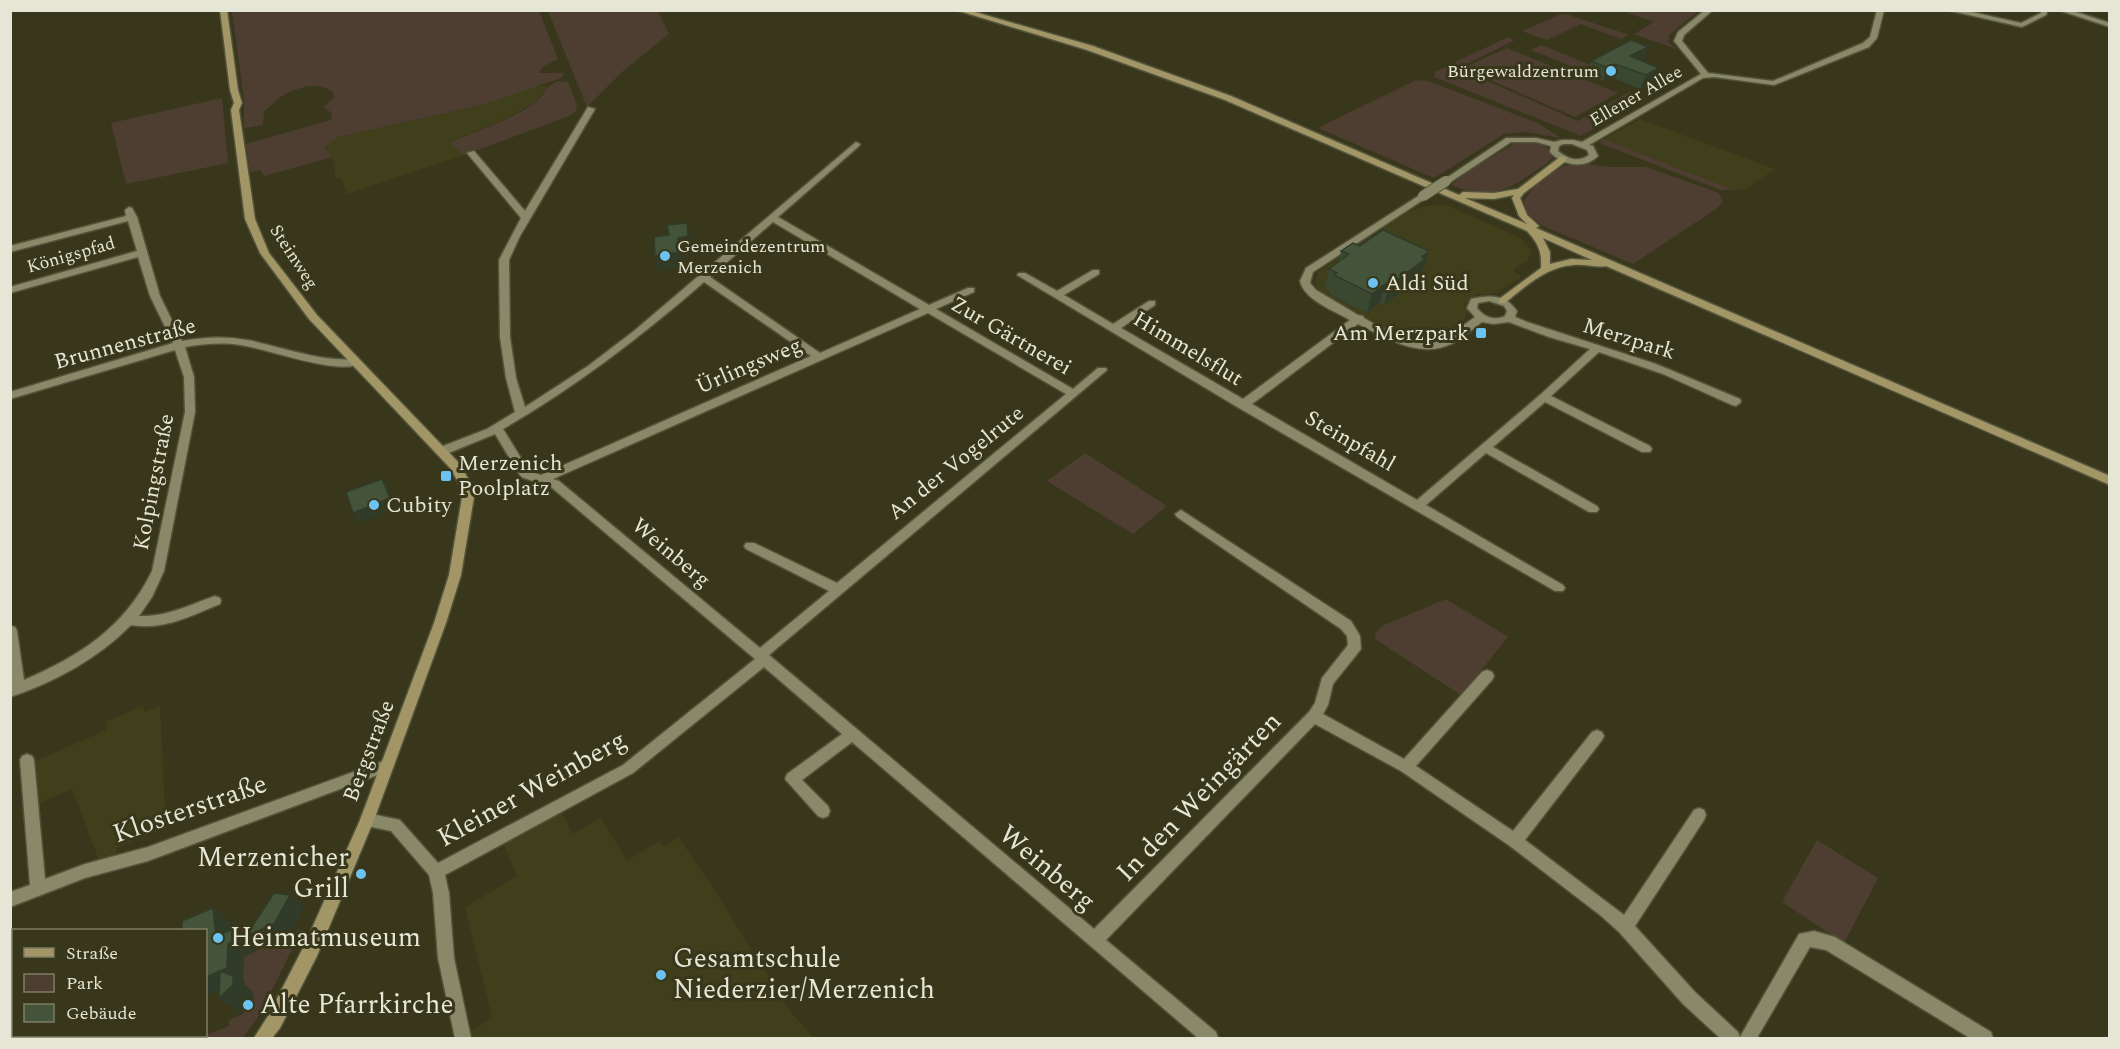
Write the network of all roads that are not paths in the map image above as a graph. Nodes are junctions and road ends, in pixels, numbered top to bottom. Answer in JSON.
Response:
{"nodes":[{"id":1,"x":223,"y":10,"type":"edge"},
{"id":2,"x":960,"y":10,"type":"edge"},
{"id":3,"x":1710,"y":10,"type":"edge"},
{"id":4,"x":1881,"y":10,"type":"edge"},
{"id":5,"x":1950,"y":10,"type":"edge"},
{"id":6,"x":2045,"y":10,"type":"edge"},
{"id":7,"x":2061,"y":10,"type":"edge"},
{"id":8,"x":2109,"y":25,"type":"edge"},
{"id":9,"x":1706,"y":75,"type":"junction"},
{"id":10,"x":591,"y":109,"type":"dead end"},
{"id":11,"x":856,"y":144,"type":"dead end"},
{"id":12,"x":1555,"y":145,"type":"junction"},
{"id":13,"x":1583,"y":145,"type":"junction"},
{"id":14,"x":471,"y":153,"type":"dead end"},
{"id":15,"x":1563,"y":159,"type":"junction"},
{"id":16,"x":1521,"y":190,"type":"junction"},
{"id":17,"x":1446,"y":192,"type":"junction"},
{"id":18,"x":771,"y":217,"type":"junction"},
{"id":19,"x":526,"y":218,"type":"junction"},
{"id":20,"x":1520,"y":224,"type":"junction"},
{"id":21,"x":1548,"y":235,"type":"junction"},
{"id":22,"x":10,"y":249,"type":"edge"},
{"id":23,"x":141,"y":253,"type":"junction"},
{"id":24,"x":1545,"y":267,"type":"junction"},
{"id":25,"x":1618,"y":267,"type":"junction"},
{"id":26,"x":1096,"y":272,"type":"dead end"},
{"id":27,"x":1022,"y":275,"type":"dead end"},
{"id":28,"x":703,"y":277,"type":"junction"},
{"id":29,"x":10,"y":290,"type":"edge"},
{"id":30,"x":971,"y":291,"type":"dead end"},
{"id":31,"x":1057,"y":295,"type":"junction"},
{"id":32,"x":1502,"y":301,"type":"junction"},
{"id":33,"x":1152,"y":303,"type":"dead end"},
{"id":34,"x":929,"y":311,"type":"junction"},
{"id":35,"x":1359,"y":318,"type":"junction"},
{"id":36,"x":1480,"y":318,"type":"junction"},
{"id":37,"x":1509,"y":318,"type":"junction"},
{"id":38,"x":1114,"y":328,"type":"junction"},
{"id":39,"x":179,"y":345,"type":"junction"},
{"id":40,"x":1596,"y":349,"type":"junction"},
{"id":41,"x":819,"y":357,"type":"junction"},
{"id":42,"x":357,"y":362,"type":"junction"},
{"id":43,"x":1102,"y":370,"type":"dead end"},
{"id":44,"x":1074,"y":394,"type":"junction"},
{"id":45,"x":10,"y":396,"type":"edge"},
{"id":46,"x":1544,"y":397,"type":"junction"},
{"id":47,"x":1736,"y":402,"type":"dead end"},
{"id":48,"x":1243,"y":405,"type":"junction"},
{"id":49,"x":521,"y":413,"type":"junction"},
{"id":50,"x":497,"y":428,"type":"junction"},
{"id":51,"x":1484,"y":447,"type":"junction"},
{"id":52,"x":1646,"y":449,"type":"dead end"},
{"id":53,"x":442,"y":451,"type":"junction"},
{"id":54,"x":456,"y":467,"type":"joint"},
{"id":55,"x":542,"y":479,"type":"junction"},
{"id":56,"x":2109,"y":481,"type":"edge"},
{"id":57,"x":1418,"y":505,"type":"junction"},
{"id":58,"x":1593,"y":508,"type":"dead end"},
{"id":59,"x":1181,"y":514,"type":"dead end"},
{"id":60,"x":750,"y":546,"type":"dead end"},
{"id":61,"x":1559,"y":588,"type":"dead end"},
{"id":62,"x":837,"y":590,"type":"junction"},
{"id":63,"x":215,"y":601,"type":"dead end"},
{"id":64,"x":127,"y":620,"type":"junction"},
{"id":65,"x":10,"y":631,"type":"edge"},
{"id":66,"x":762,"y":657,"type":"junction"},
{"id":67,"x":1486,"y":676,"type":"dead end"},
{"id":68,"x":15,"y":690,"type":"edge"},
{"id":69,"x":1314,"y":716,"type":"junction"},
{"id":70,"x":853,"y":734,"type":"junction"},
{"id":71,"x":1597,"y":736,"type":"dead end"},
{"id":72,"x":27,"y":760,"type":"dead end"},
{"id":73,"x":387,"y":766,"type":"junction"},
{"id":74,"x":1406,"y":767,"type":"junction"},
{"id":75,"x":823,"y":811,"type":"dead end"},
{"id":76,"x":1699,"y":815,"type":"dead end"},
{"id":77,"x":367,"y":820,"type":"junction"},
{"id":78,"x":1515,"y":841,"type":"junction"},
{"id":79,"x":436,"y":872,"type":"junction"},
{"id":80,"x":38,"y":887,"type":"junction"},
{"id":81,"x":10,"y":900,"type":"edge"},
{"id":82,"x":1625,"y":927,"type":"junction"},
{"id":83,"x":1095,"y":940,"type":"junction"},
{"id":84,"x":262,"y":1038,"type":"edge"},
{"id":85,"x":463,"y":1038,"type":"edge"},
{"id":86,"x":1210,"y":1038,"type":"edge"},
{"id":87,"x":1732,"y":1038,"type":"edge"},
{"id":88,"x":1748,"y":1038,"type":"edge"},
{"id":89,"x":1985,"y":1038,"type":"edge"}],
"edges":[{"from":1,"to":42,"type":"main road","name":"Steinweg"},
{"from":2,"to":17,"type":"main road"},
{"from":3,"to":9,"type":"street"},
{"from":4,"to":9,"type":"street"},
{"from":5,"to":6,"type":"street"},
{"from":7,"to":8,"type":"street"},
{"from":9,"to":13,"type":"street","name":"Ellener Allee"},
{"from":10,"to":19,"type":"street"},
{"from":11,"to":18,"type":"street"},
{"from":12,"to":13,"type":"street"},
{"from":12,"to":15,"type":"street"},
{"from":12,"to":35,"type":"street","bridge":true},
{"from":13,"to":15,"type":"street"},
{"from":14,"to":19,"type":"street"},
{"from":15,"to":16,"type":"main road"},
{"from":16,"to":17,"type":"main road"},
{"from":16,"to":21,"type":"main road"},
{"from":17,"to":20,"type":"main road"},
{"from":18,"to":28,"type":"street"},
{"from":18,"to":34,"type":"street","name":"Zur Gärtnerei"},
{"from":19,"to":49,"type":"street"},
{"from":20,"to":21,"type":"main road"},
{"from":20,"to":24,"type":"main road"},
{"from":21,"to":25,"type":"main road"},
{"from":22,"to":23,"type":"street","name":"Kolpingstraße"},
{"from":23,"to":29,"type":"street","name":"Königspfad"},
{"from":23,"to":39,"type":"street","name":"Kolpingstraße"},
{"from":24,"to":25,"type":"main road"},
{"from":24,"to":32,"type":"main road"},
{"from":25,"to":56,"type":"main road"},
{"from":26,"to":31,"type":"street"},
{"from":27,"to":31,"type":"street","name":"Himmelsflut"},
{"from":28,"to":41,"type":"street"},
{"from":28,"to":49,"type":"street"},
{"from":30,"to":34,"type":"street","name":"Ürlingsweg"},
{"from":31,"to":38,"type":"street","name":"Himmelsflut"},
{"from":32,"to":36,"type":"street"},
{"from":32,"to":37,"type":"street"},
{"from":33,"to":38,"type":"street","name":"Himmelsflut"},
{"from":34,"to":41,"type":"street","name":"Ürlingsweg"},
{"from":34,"to":44,"type":"street","name":"Zur Gärtnerei"},
{"from":35,"to":36,"type":"street"},
{"from":35,"to":48,"type":"street"},
{"from":36,"to":37,"type":"street"},
{"from":37,"to":40,"type":"street","name":"Merzpark"},
{"from":38,"to":48,"type":"street","name":"Himmelsflut"},
{"from":39,"to":42,"type":"street","name":"Brunnenstraße"},
{"from":39,"to":45,"type":"street","name":"Brunnenstraße"},
{"from":39,"to":64,"type":"street","name":"Kolpingstraße"},
{"from":40,"to":46,"type":"street"},
{"from":40,"to":47,"type":"street","name":"Merzpark"},
{"from":41,"to":55,"type":"street","name":"Ürlingsweg"},
{"from":42,"to":53,"type":"main road","name":"Steinweg"},
{"from":43,"to":44,"type":"street","name":"An der Vogelrute"},
{"from":44,"to":62,"type":"street","name":"An der Vogelrute"},
{"from":46,"to":51,"type":"street"},
{"from":46,"to":52,"type":"street"},
{"from":48,"to":57,"type":"street","name":"Steinpfahl"},
{"from":49,"to":50,"type":"street"},
{"from":50,"to":53,"type":"street"},
{"from":50,"to":55,"type":"street","name":"Weinberg"},
{"from":51,"to":57,"type":"street"},
{"from":51,"to":58,"type":"street"},
{"from":53,"to":54,"type":"main road","name":"Steinweg"},
{"from":54,"to":73,"type":"main road","name":"Bergstraße"},
{"from":55,"to":66,"type":"street","name":"Weinberg"},
{"from":57,"to":61,"type":"street","name":"Steinpfahl"},
{"from":59,"to":69,"type":"street","name":"In den Weingärten"},
{"from":60,"to":62,"type":"street"},
{"from":62,"to":66,"type":"street","name":"An der Vogelrute"},
{"from":63,"to":64,"type":"street"},
{"from":64,"to":68,"type":"street","name":"Kolpingstraße"},
{"from":65,"to":68,"type":"street"},
{"from":66,"to":70,"type":"street","name":"Weinberg"},
{"from":66,"to":79,"type":"street","name":"Kleiner Weinberg"},
{"from":67,"to":74,"type":"street"},
{"from":69,"to":74,"type":"street","name":"In den Weingärten"},
{"from":69,"to":83,"type":"street","name":"In den Weingärten"},
{"from":70,"to":75,"type":"street"},
{"from":70,"to":83,"type":"street","name":"Weinberg"},
{"from":71,"to":78,"type":"street"},
{"from":72,"to":80,"type":"street"},
{"from":73,"to":77,"type":"main road","name":"Bergstraße"},
{"from":73,"to":80,"type":"street","name":"Klosterstraße"},
{"from":74,"to":78,"type":"street","name":"In den Weingärten"},
{"from":76,"to":82,"type":"street"},
{"from":77,"to":79,"type":"street"},
{"from":77,"to":84,"type":"main road","name":"Bergstraße"},
{"from":78,"to":82,"type":"street","name":"In den Weingärten"},
{"from":79,"to":85,"type":"street"},
{"from":80,"to":81,"type":"street","name":"Klosterstraße"},
{"from":82,"to":87,"type":"street","name":"In den Weingärten"},
{"from":83,"to":86,"type":"street","name":"Weinberg"},
{"from":88,"to":89,"type":"street"}]}
